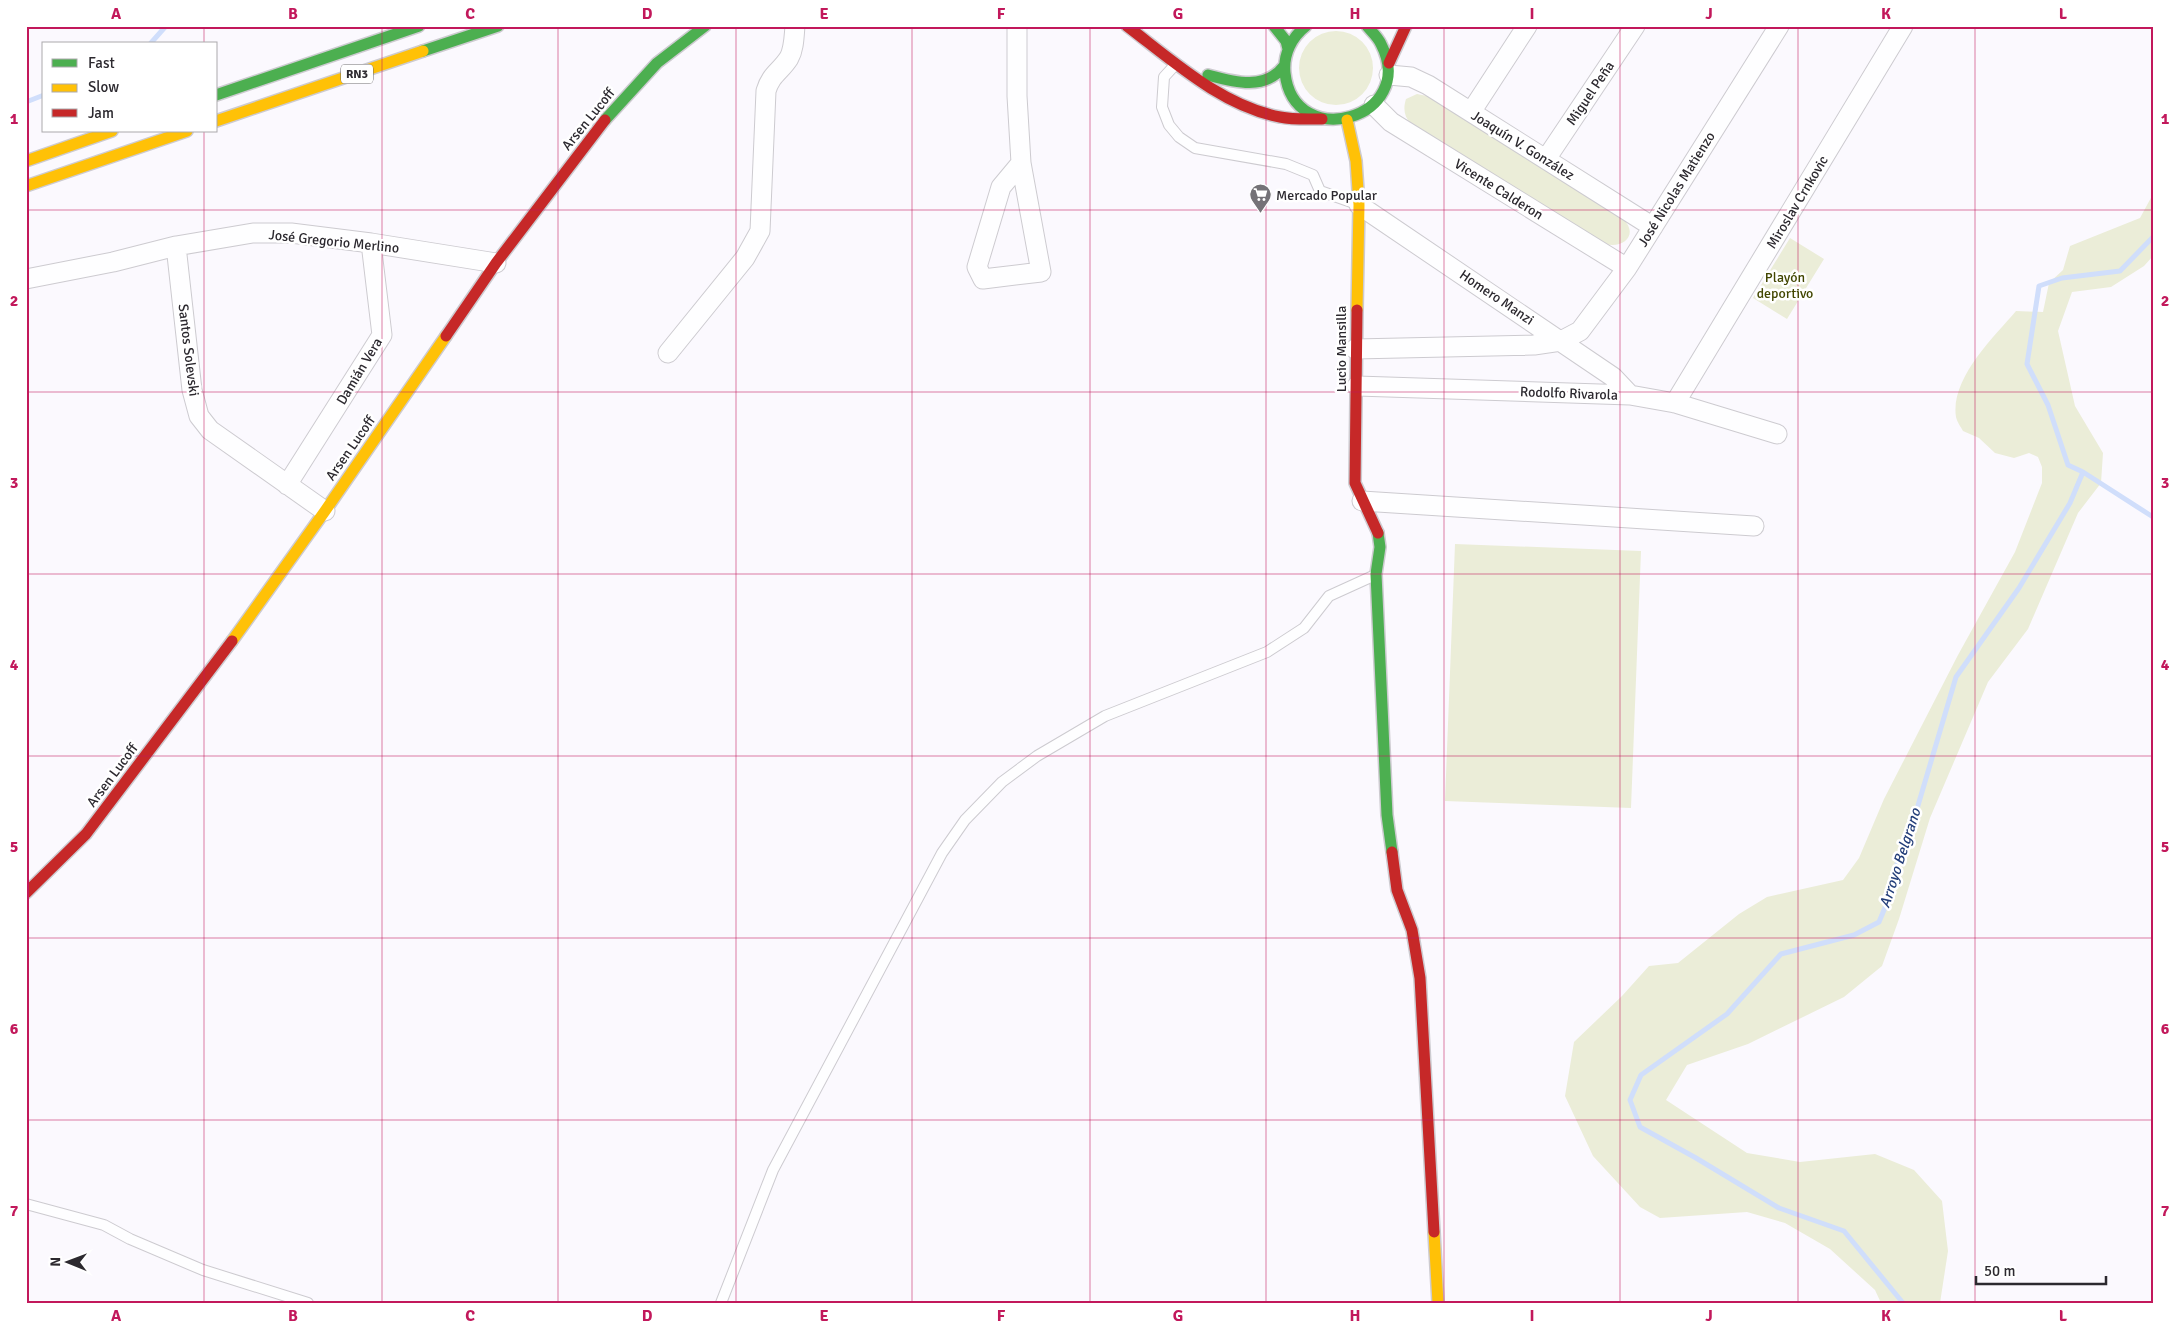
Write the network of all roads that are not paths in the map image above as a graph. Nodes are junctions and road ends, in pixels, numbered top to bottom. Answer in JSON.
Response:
{"nodes":[{"id":1,"x":419,"y":26,"type":"edge"},
{"id":2,"x":498,"y":26,"type":"edge"},
{"id":3,"x":705,"y":26,"type":"edge"},
{"id":4,"x":795,"y":26,"type":"edge"},
{"id":5,"x":1017,"y":26,"type":"edge"},
{"id":6,"x":1127,"y":26,"type":"edge"},
{"id":7,"x":1274,"y":26,"type":"edge"},
{"id":8,"x":1296,"y":26,"type":"edge"},
{"id":9,"x":1306,"y":26,"type":"edge"},
{"id":10,"x":1367,"y":26,"type":"edge"},
{"id":11,"x":1406,"y":26,"type":"edge"},
{"id":12,"x":1527,"y":26,"type":"edge"},
{"id":13,"x":1635,"y":26,"type":"edge"},
{"id":14,"x":1779,"y":26,"type":"edge"},
{"id":15,"x":1903,"y":26,"type":"edge"},
{"id":16,"x":1290,"y":45,"type":"junction"},
{"id":17,"x":1181,"y":65,"type":"junction"},
{"id":18,"x":1284,"y":66,"type":"junction"},
{"id":19,"x":1389,"y":69,"type":"junction"},
{"id":20,"x":218,"y":94,"type":"edge"},
{"id":21,"x":1374,"y":106,"type":"junction"},
{"id":22,"x":1471,"y":112,"type":"junction"},
{"id":23,"x":1322,"y":119,"type":"junction"},
{"id":24,"x":1347,"y":120,"type":"junction"},
{"id":25,"x":218,"y":121,"type":"edge"},
{"id":26,"x":109,"y":132,"type":"edge"},
{"id":27,"x":184,"y":132,"type":"edge"},
{"id":28,"x":1546,"y":160,"type":"junction"},
{"id":29,"x":26,"y":161,"type":"edge"},
{"id":30,"x":1021,"y":163,"type":"junction"},
{"id":31,"x":26,"y":186,"type":"edge"},
{"id":32,"x":1359,"y":205,"type":"junction"},
{"id":33,"x":1653,"y":227,"type":"junction"},
{"id":34,"x":371,"y":243,"type":"junction"},
{"id":35,"x":176,"y":246,"type":"junction"},
{"id":36,"x":496,"y":263,"type":"junction"},
{"id":37,"x":1627,"y":268,"type":"junction"},
{"id":38,"x":26,"y":279,"type":"edge"},
{"id":39,"x":1562,"y":341,"type":"junction"},
{"id":40,"x":1356,"y":349,"type":"junction"},
{"id":41,"x":668,"y":353,"type":"dead end"},
{"id":42,"x":1356,"y":386,"type":"junction"},
{"id":43,"x":1630,"y":395,"type":"junction"},
{"id":44,"x":1675,"y":403,"type":"junction"},
{"id":45,"x":1777,"y":434,"type":"dead end"},
{"id":46,"x":287,"y":485,"type":"junction"},
{"id":47,"x":1362,"y":502,"type":"junction"},
{"id":48,"x":325,"y":510,"type":"junction"},
{"id":49,"x":1754,"y":526,"type":"dead end"},
{"id":50,"x":1376,"y":574,"type":"junction"},
{"id":51,"x":26,"y":893,"type":"edge"},
{"id":52,"x":26,"y":1204,"type":"edge"},
{"id":53,"x":308,"y":1303,"type":"edge"},
{"id":54,"x":721,"y":1303,"type":"edge"},
{"id":55,"x":1438,"y":1303,"type":"edge"}],
"edges":[{"from":1,"to":20,"type":"main road","number":"RN3"},
{"from":2,"to":25,"type":"main road","number":"RN3"},
{"from":3,"to":36,"type":"main road","name":"Arsen Lucoff"},
{"from":4,"to":41,"type":"street"},
{"from":5,"to":30,"type":"street"},
{"from":6,"to":17,"type":"main road"},
{"from":7,"to":16,"type":"main road"},
{"from":8,"to":16,"type":"main road"},
{"from":9,"to":16,"type":"main road"},
{"from":10,"to":19,"type":"main road"},
{"from":11,"to":19,"type":"main road"},
{"from":12,"to":22,"type":"street"},
{"from":13,"to":28,"type":"street","name":"Miguel Peña"},
{"from":14,"to":33,"type":"street","name":"José Nicolas Matienzo"},
{"from":15,"to":44,"type":"street","name":"Miroslav Crnkovic"},
{"from":16,"to":18,"type":"main road"},
{"from":17,"to":18,"type":"main road"},
{"from":17,"to":23,"type":"main road"},
{"from":17,"to":32,"type":"lane"},
{"from":18,"to":23,"type":"main road"},
{"from":19,"to":21,"type":"main road"},
{"from":19,"to":22,"type":"street","name":"Joaquín V. González"},
{"from":21,"to":24,"type":"main road"},
{"from":21,"to":37,"type":"street","name":"Vicente Calderon"},
{"from":22,"to":28,"type":"street","name":"Joaquín V. González"},
{"from":23,"to":24,"type":"main road"},
{"from":24,"to":32,"type":"main road","name":"Lucio Mansilla"},
{"from":26,"to":29,"type":"main road"},
{"from":27,"to":31,"type":"main road"},
{"from":28,"to":33,"type":"street","name":"Joaquín V. González"},
{"from":30,"to":30,"type":"street"},
{"from":32,"to":39,"type":"street","name":"Homero Manzi"},
{"from":32,"to":40,"type":"main road","name":"Lucio Mansilla"},
{"from":33,"to":37,"type":"street","name":"José Nicolas Matienzo"},
{"from":34,"to":35,"type":"street","name":"José Gregorio Merlino"},
{"from":34,"to":36,"type":"street","name":"José Gregorio Merlino"},
{"from":34,"to":46,"type":"street","name":"Damián Vera"},
{"from":35,"to":38,"type":"street","name":"José Gregorio Merlino"},
{"from":35,"to":46,"type":"street","name":"Santos Solevski"},
{"from":36,"to":48,"type":"main road","name":"Arsen Lucoff"},
{"from":37,"to":39,"type":"street","name":"José Nicolas Matienzo"},
{"from":39,"to":40,"type":"street"},
{"from":39,"to":43,"type":"street","name":"Homero Manzi"},
{"from":40,"to":42,"type":"main road","name":"Lucio Mansilla"},
{"from":42,"to":43,"type":"street","name":"Rodolfo Rivarola"},
{"from":42,"to":47,"type":"main road","name":"Lucio Mansilla"},
{"from":43,"to":44,"type":"street","name":"Rodolfo Rivarola"},
{"from":44,"to":45,"type":"street","name":"Rodolfo Rivarola"},
{"from":46,"to":48,"type":"street","name":"Santos Solevski"},
{"from":47,"to":49,"type":"street"},
{"from":47,"to":50,"type":"main road","name":"Lucio Mansilla"},
{"from":48,"to":51,"type":"main road","name":"Arsen Lucoff"},
{"from":50,"to":54,"type":"lane"},
{"from":50,"to":55,"type":"main road","name":"Lucio Mansilla"},
{"from":52,"to":53,"type":"lane"}]}
